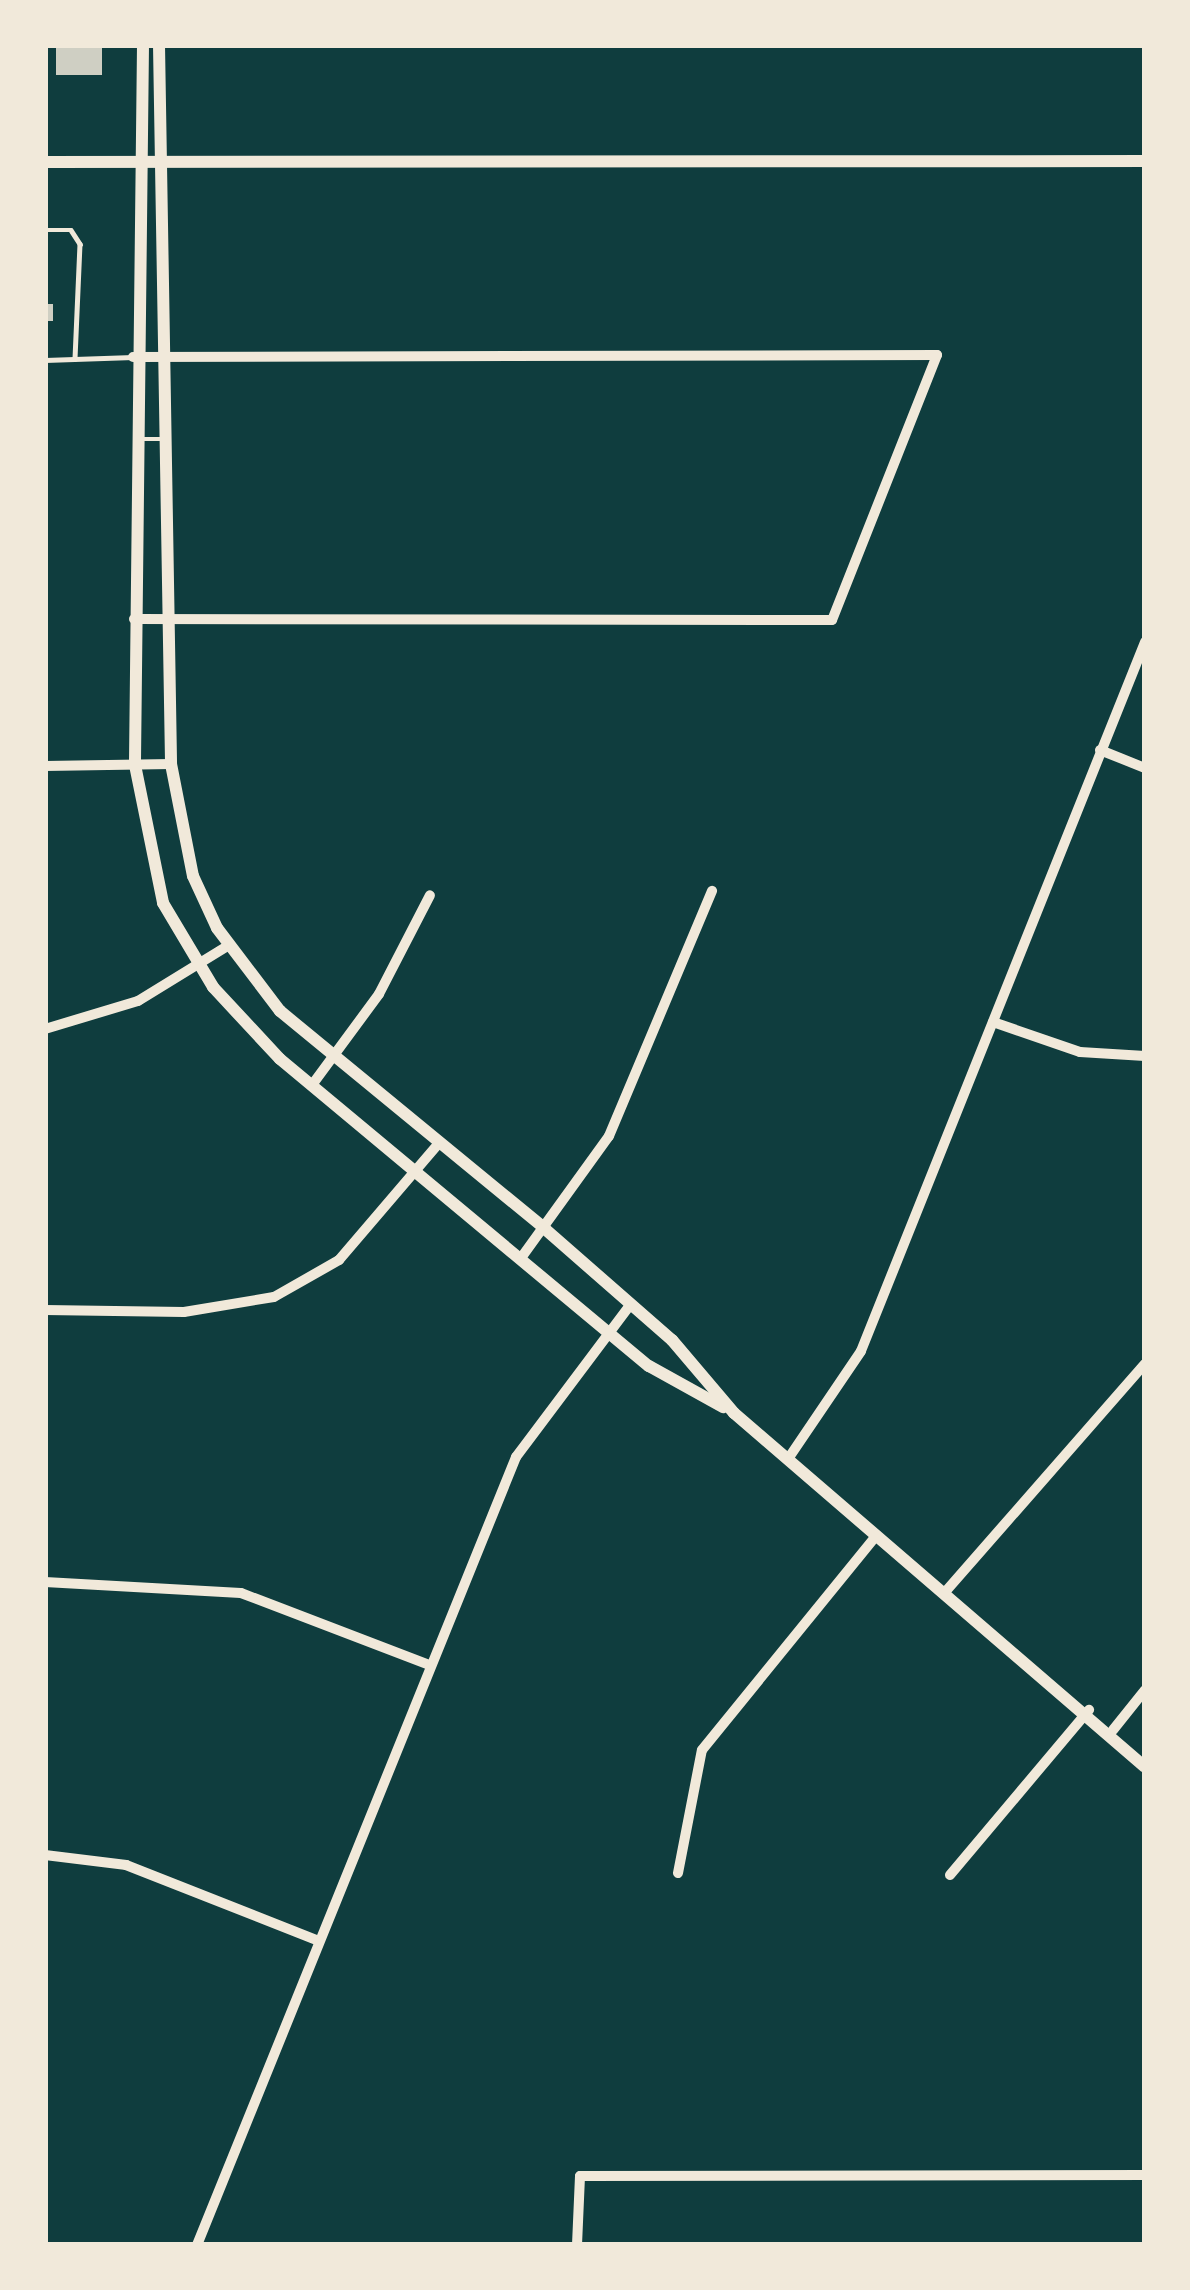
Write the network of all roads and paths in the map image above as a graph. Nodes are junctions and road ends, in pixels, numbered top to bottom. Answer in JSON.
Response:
{"nodes":[{"id":1,"x":143,"y":45,"type":"edge"},
{"id":2,"x":159,"y":45,"type":"edge"},
{"id":3,"x":1145,"y":161,"type":"edge"},
{"id":4,"x":168,"y":162,"type":"junction"},
{"id":5,"x":45,"y":163,"type":"edge"},
{"id":6,"x":135,"y":163,"type":"junction"},
{"id":7,"x":45,"y":230,"type":"edge"},
{"id":8,"x":133,"y":357,"type":"junction"},
{"id":9,"x":170,"y":357,"type":"junction"},
{"id":10,"x":75,"y":359,"type":"junction"},
{"id":11,"x":45,"y":360,"type":"edge"},
{"id":12,"x":133,"y":439,"type":"junction"},
{"id":13,"x":170,"y":439,"type":"junction"},
{"id":14,"x":170,"y":618,"type":"junction"},
{"id":15,"x":134,"y":619,"type":"junction"},
{"id":16,"x":1145,"y":643,"type":"edge"},
{"id":17,"x":1100,"y":750,"type":"junction"},
{"id":18,"x":171,"y":764,"type":"junction"},
{"id":19,"x":135,"y":765,"type":"junction"},
{"id":20,"x":45,"y":766,"type":"edge"},
{"id":21,"x":1145,"y":768,"type":"edge"},
{"id":22,"x":712,"y":891,"type":"dead end"},
{"id":23,"x":430,"y":895,"type":"dead end"},
{"id":24,"x":229,"y":944,"type":"junction"},
{"id":25,"x":198,"y":965,"type":"junction"},
{"id":26,"x":993,"y":1022,"type":"junction"},
{"id":27,"x":45,"y":1029,"type":"edge"},
{"id":28,"x":336,"y":1056,"type":"junction"},
{"id":29,"x":1145,"y":1056,"type":"edge"},
{"id":30,"x":311,"y":1085,"type":"junction"},
{"id":31,"x":439,"y":1143,"type":"junction"},
{"id":32,"x":415,"y":1172,"type":"junction"},
{"id":33,"x":545,"y":1229,"type":"junction"},
{"id":34,"x":521,"y":1258,"type":"junction"},
{"id":35,"x":631,"y":1304,"type":"junction"},
{"id":36,"x":45,"y":1310,"type":"edge"},
{"id":37,"x":608,"y":1333,"type":"junction"},
{"id":38,"x":1145,"y":1364,"type":"edge"},
{"id":39,"x":734,"y":1413,"type":"junction"},
{"id":40,"x":788,"y":1459,"type":"junction"},
{"id":41,"x":877,"y":1535,"type":"junction"},
{"id":42,"x":45,"y":1582,"type":"edge"},
{"id":43,"x":946,"y":1591,"type":"junction"},
{"id":44,"x":430,"y":1665,"type":"junction"},
{"id":45,"x":1145,"y":1690,"type":"edge"},
{"id":46,"x":1089,"y":1710,"type":"junction"},
{"id":47,"x":1113,"y":1730,"type":"junction"},
{"id":48,"x":1145,"y":1767,"type":"edge"},
{"id":49,"x":45,"y":1856,"type":"edge"},
{"id":50,"x":678,"y":1874,"type":"dead end"},
{"id":51,"x":950,"y":1875,"type":"dead end"},
{"id":52,"x":319,"y":1942,"type":"junction"},
{"id":53,"x":1145,"y":2175,"type":"edge"},
{"id":54,"x":197,"y":2245,"type":"edge"},
{"id":55,"x":578,"y":2245,"type":"edge"}],
"edges":[{"from":1,"to":6,"type":"street"},
{"from":2,"to":4,"type":"street"},
{"from":3,"to":4,"type":"street"},
{"from":4,"to":6,"type":"street"},
{"from":4,"to":9,"type":"street"},
{"from":5,"to":6,"type":"street"},
{"from":6,"to":8,"type":"street"},
{"from":7,"to":10,"type":"lane"},
{"from":8,"to":9,"type":"street"},
{"from":8,"to":10,"type":"lane"},
{"from":8,"to":12,"type":"street"},
{"from":9,"to":13,"type":"street"},
{"from":9,"to":14,"type":"street"},
{"from":10,"to":11,"type":"lane"},
{"from":12,"to":13,"type":"lane"},
{"from":12,"to":15,"type":"street"},
{"from":13,"to":14,"type":"street"},
{"from":14,"to":15,"type":"street"},
{"from":14,"to":18,"type":"street"},
{"from":15,"to":19,"type":"street"},
{"from":16,"to":17,"type":"street"},
{"from":17,"to":21,"type":"street"},
{"from":17,"to":26,"type":"street"},
{"from":18,"to":19,"type":"street"},
{"from":18,"to":24,"type":"street"},
{"from":19,"to":20,"type":"street"},
{"from":19,"to":25,"type":"street"},
{"from":22,"to":33,"type":"street"},
{"from":23,"to":28,"type":"street"},
{"from":24,"to":25,"type":"street"},
{"from":24,"to":28,"type":"street"},
{"from":25,"to":27,"type":"street"},
{"from":25,"to":30,"type":"street"},
{"from":26,"to":29,"type":"street"},
{"from":26,"to":40,"type":"street"},
{"from":28,"to":30,"type":"street"},
{"from":28,"to":31,"type":"street"},
{"from":30,"to":32,"type":"street"},
{"from":31,"to":32,"type":"street"},
{"from":31,"to":33,"type":"street"},
{"from":32,"to":34,"type":"street"},
{"from":32,"to":36,"type":"street"},
{"from":33,"to":34,"type":"street"},
{"from":33,"to":35,"type":"street"},
{"from":34,"to":37,"type":"street"},
{"from":35,"to":37,"type":"street"},
{"from":35,"to":39,"type":"street"},
{"from":37,"to":39,"type":"street"},
{"from":37,"to":44,"type":"street"},
{"from":38,"to":43,"type":"street"},
{"from":39,"to":40,"type":"street"},
{"from":40,"to":41,"type":"street"},
{"from":41,"to":43,"type":"street"},
{"from":41,"to":50,"type":"street"},
{"from":42,"to":44,"type":"street"},
{"from":43,"to":46,"type":"street"},
{"from":44,"to":52,"type":"street"},
{"from":45,"to":47,"type":"street"},
{"from":46,"to":47,"type":"street"},
{"from":46,"to":51,"type":"street"},
{"from":47,"to":48,"type":"street"},
{"from":49,"to":52,"type":"street"},
{"from":52,"to":54,"type":"street"},
{"from":53,"to":55,"type":"street"}]}
